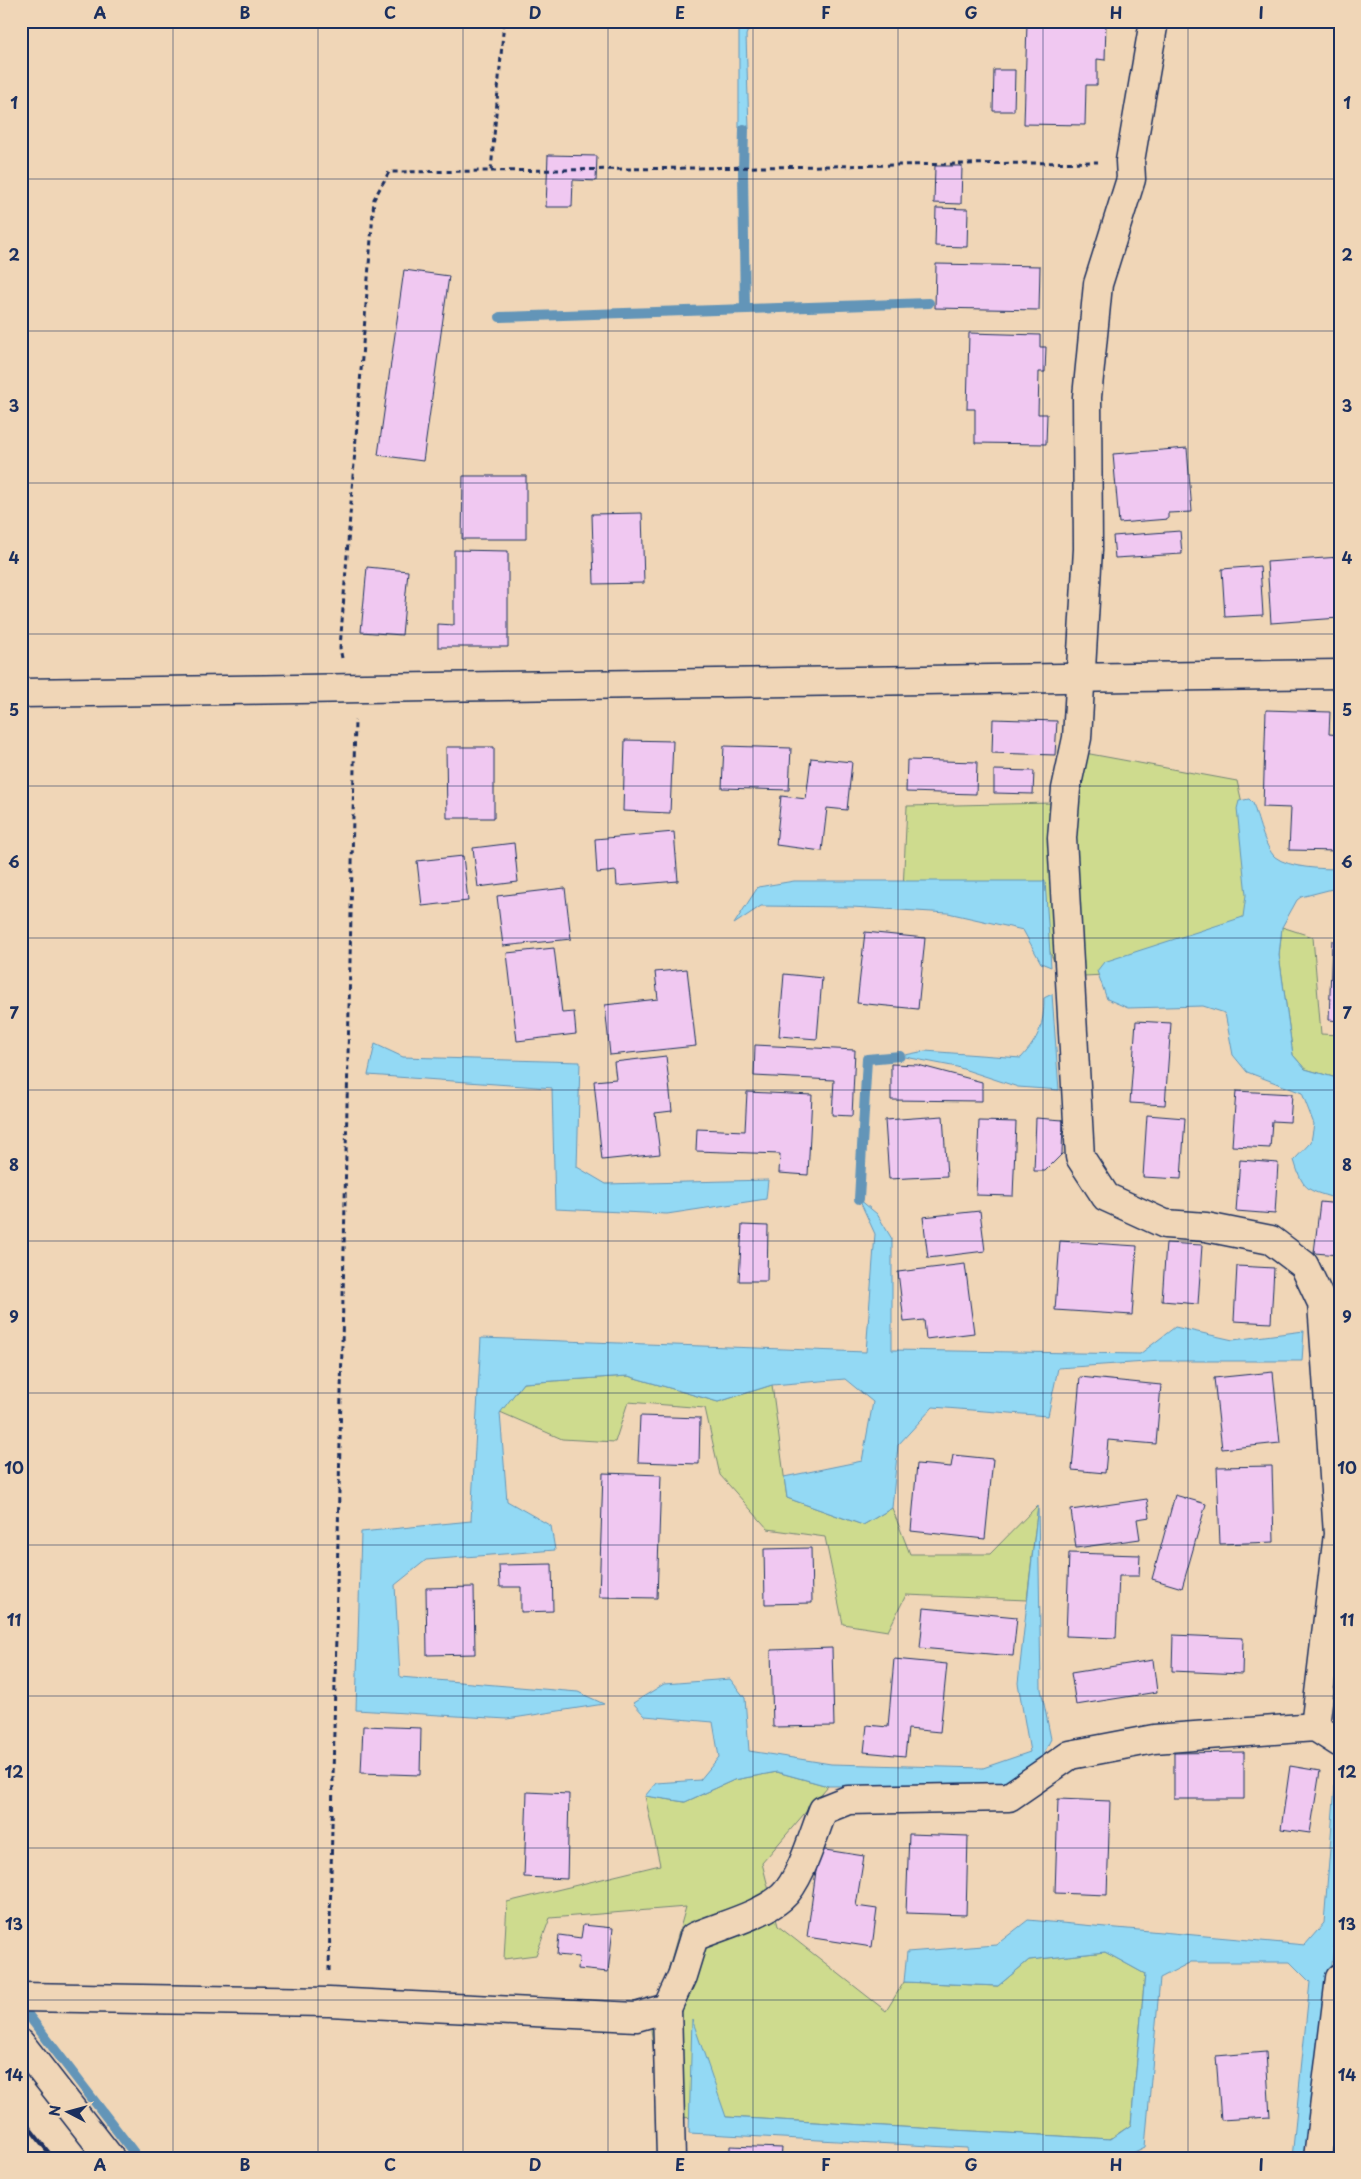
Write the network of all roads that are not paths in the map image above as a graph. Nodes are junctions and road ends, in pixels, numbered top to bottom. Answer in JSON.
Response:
{"nodes":[{"id":1,"x":1154,"y":21,"type":"edge"},
{"id":2,"x":1340,"y":674,"type":"edge"},
{"id":3,"x":1080,"y":676,"type":"junction"},
{"id":4,"x":21,"y":693,"type":"edge"},
{"id":5,"x":1315,"y":1727,"type":"junction"},
{"id":6,"x":1340,"y":1743,"type":"edge"},
{"id":7,"x":1340,"y":1978,"type":"edge"},
{"id":8,"x":21,"y":1997,"type":"edge"},
{"id":9,"x":667,"y":2008,"type":"junction"},
{"id":10,"x":21,"y":2044,"type":"edge"},
{"id":11,"x":110,"y":2158,"type":"edge"},
{"id":12,"x":671,"y":2158,"type":"edge"},
{"id":13,"x":1318,"y":2158,"type":"edge"}],
"edges":[{"from":1,"to":3,"type":"street"},
{"from":2,"to":3,"type":"street"},
{"from":3,"to":4,"type":"street"},
{"from":3,"to":5,"type":"street"},
{"from":5,"to":6,"type":"street"},
{"from":5,"to":9,"type":"street"},
{"from":7,"to":13,"type":"street"},
{"from":8,"to":9,"type":"street"},
{"from":9,"to":12,"type":"street"},
{"from":10,"to":11,"type":"street"}]}
